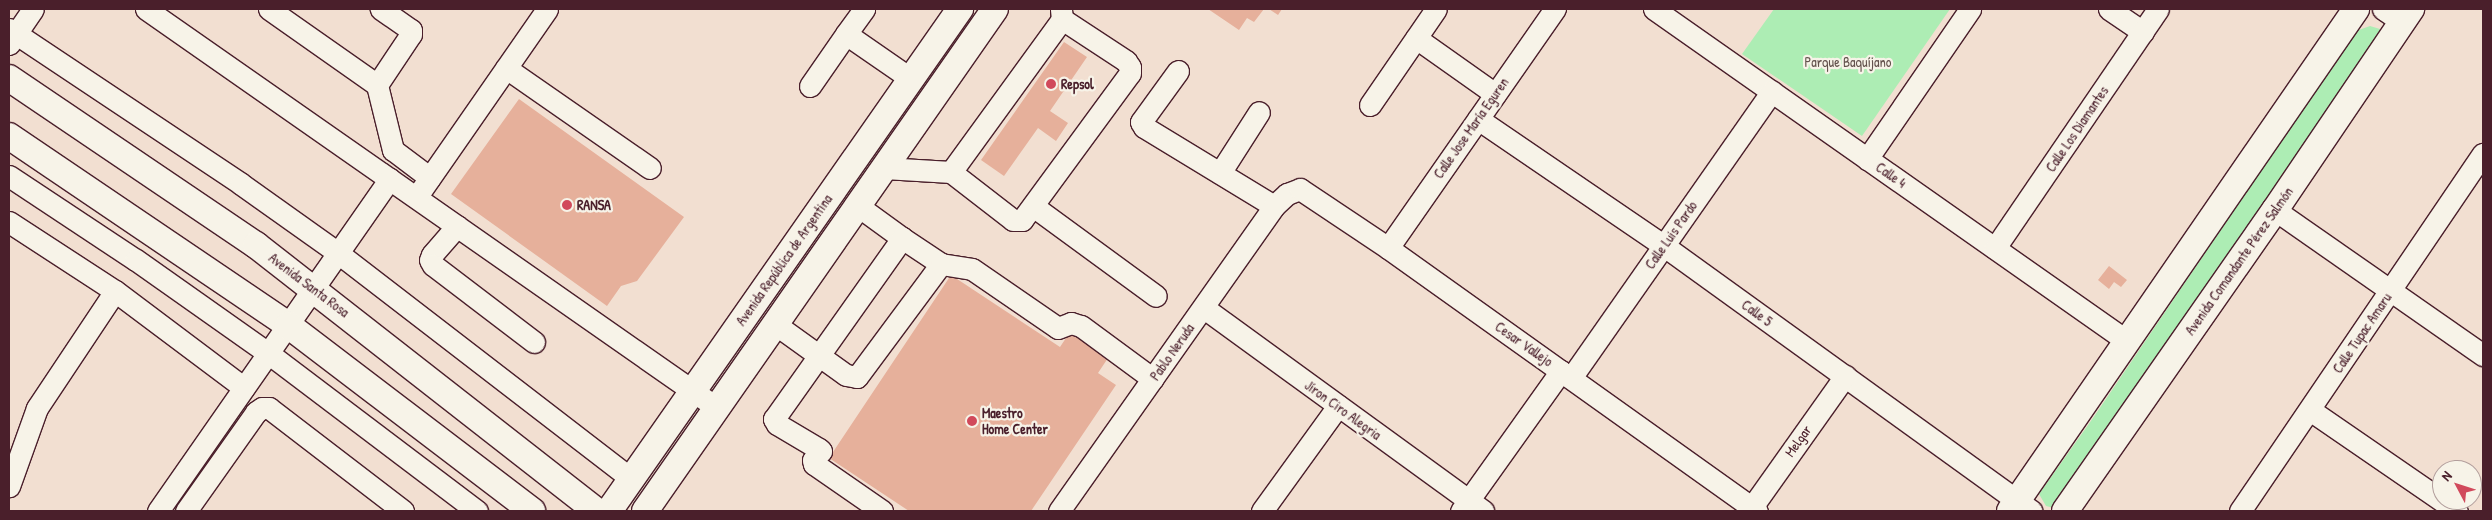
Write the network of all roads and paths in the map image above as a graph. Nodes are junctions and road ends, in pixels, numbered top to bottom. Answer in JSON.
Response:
{"nodes":[{"id":1,"x":33,"y":9,"type":"edge"},
{"id":2,"x":146,"y":9,"type":"edge"},
{"id":3,"x":269,"y":9,"type":"edge"},
{"id":4,"x":381,"y":9,"type":"edge"},
{"id":5,"x":548,"y":9,"type":"edge"},
{"id":6,"x":864,"y":9,"type":"edge"},
{"id":7,"x":960,"y":9,"type":"edge"},
{"id":8,"x":995,"y":9,"type":"edge"},
{"id":9,"x":1436,"y":9,"type":"edge"},
{"id":10,"x":1555,"y":9,"type":"edge"},
{"id":11,"x":1655,"y":9,"type":"edge"},
{"id":12,"x":1970,"y":9,"type":"edge"},
{"id":13,"x":2109,"y":9,"type":"edge"},
{"id":14,"x":2158,"y":9,"type":"edge"},
{"id":15,"x":2356,"y":9,"type":"edge"},
{"id":16,"x":2399,"y":13,"type":"edge"},
{"id":17,"x":1062,"y":14,"type":"edge"},
{"id":18,"x":2143,"y":32,"type":"junction"},
{"id":19,"x":846,"y":34,"type":"junction"},
{"id":20,"x":11,"y":36,"type":"edge"},
{"id":21,"x":1416,"y":38,"type":"junction"},
{"id":22,"x":506,"y":68,"type":"junction"},
{"id":23,"x":1178,"y":72,"type":"dead end"},
{"id":24,"x":9,"y":78,"type":"edge"},
{"id":25,"x":911,"y":79,"type":"junction"},
{"id":26,"x":377,"y":85,"type":"junction"},
{"id":27,"x":810,"y":86,"type":"dead end"},
{"id":28,"x":1772,"y":91,"type":"junction"},
{"id":29,"x":1495,"y":94,"type":"junction"},
{"id":30,"x":1370,"y":105,"type":"dead end"},
{"id":31,"x":1259,"y":112,"type":"dead end"},
{"id":32,"x":1478,"y":119,"type":"junction"},
{"id":33,"x":9,"y":136,"type":"edge"},
{"id":34,"x":1867,"y":159,"type":"junction"},
{"id":35,"x":2480,"y":165,"type":"edge"},
{"id":36,"x":650,"y":168,"type":"dead end"},
{"id":37,"x":884,"y":168,"type":"junction"},
{"id":38,"x":952,"y":172,"type":"junction"},
{"id":39,"x":1220,"y":173,"type":"junction"},
{"id":40,"x":9,"y":176,"type":"edge"},
{"id":41,"x":430,"y":178,"type":"junction"},
{"id":42,"x":390,"y":179,"type":"junction"},
{"id":43,"x":416,"y":198,"type":"junction"},
{"id":44,"x":1280,"y":200,"type":"junction"},
{"id":45,"x":858,"y":206,"type":"junction"},
{"id":46,"x":1033,"y":206,"type":"junction"},
{"id":47,"x":2275,"y":210,"type":"junction"},
{"id":48,"x":9,"y":222,"type":"edge"},
{"id":49,"x":457,"y":226,"type":"junction"},
{"id":50,"x":902,"y":238,"type":"junction"},
{"id":51,"x":1664,"y":246,"type":"junction"},
{"id":52,"x":1388,"y":248,"type":"junction"},
{"id":53,"x":1995,"y":248,"type":"junction"},
{"id":54,"x":338,"y":253,"type":"junction"},
{"id":55,"x":941,"y":264,"type":"junction"},
{"id":56,"x":314,"y":288,"type":"junction"},
{"id":57,"x":2392,"y":290,"type":"junction"},
{"id":58,"x":115,"y":292,"type":"junction"},
{"id":59,"x":1156,"y":296,"type":"dead end"},
{"id":60,"x":1204,"y":308,"type":"junction"},
{"id":61,"x":775,"y":324,"type":"junction"},
{"id":62,"x":288,"y":325,"type":"junction"},
{"id":63,"x":2127,"y":341,"type":"junction"},
{"id":64,"x":534,"y":342,"type":"dead end"},
{"id":65,"x":268,"y":353,"type":"junction"},
{"id":66,"x":2483,"y":355,"type":"edge"},
{"id":67,"x":820,"y":356,"type":"junction"},
{"id":68,"x":1566,"y":374,"type":"junction"},
{"id":69,"x":1845,"y":376,"type":"junction"},
{"id":70,"x":1153,"y":379,"type":"junction"},
{"id":71,"x":244,"y":388,"type":"junction"},
{"id":72,"x":693,"y":391,"type":"junction"},
{"id":73,"x":1338,"y":406,"type":"junction"},
{"id":74,"x":717,"y":408,"type":"junction"},
{"id":75,"x":2310,"y":410,"type":"junction"},
{"id":76,"x":632,"y":479,"type":"junction"},
{"id":77,"x":9,"y":486,"type":"edge"},
{"id":78,"x":1471,"y":508,"type":"edge"},
{"id":79,"x":2020,"y":508,"type":"edge"},
{"id":80,"x":1755,"y":509,"type":"edge"},
{"id":81,"x":158,"y":511,"type":"edge"},
{"id":82,"x":186,"y":511,"type":"edge"},
{"id":83,"x":403,"y":511,"type":"edge"},
{"id":84,"x":477,"y":511,"type":"edge"},
{"id":85,"x":532,"y":511,"type":"edge"},
{"id":86,"x":596,"y":511,"type":"edge"},
{"id":87,"x":609,"y":511,"type":"edge"},
{"id":88,"x":645,"y":511,"type":"edge"},
{"id":89,"x":882,"y":511,"type":"edge"},
{"id":90,"x":1059,"y":511,"type":"edge"},
{"id":91,"x":1262,"y":511,"type":"edge"},
{"id":92,"x":2065,"y":511,"type":"edge"},
{"id":93,"x":2240,"y":511,"type":"edge"},
{"id":94,"x":2457,"y":511,"type":"edge"}],
"edges":[{"from":1,"to":20,"type":"street"},
{"from":2,"to":42,"type":"street"},
{"from":3,"to":26,"type":"street"},
{"from":4,"to":26,"type":"street"},
{"from":5,"to":22,"type":"street"},
{"from":6,"to":19,"type":"street"},
{"from":7,"to":25,"type":"main road","name":"Avenida República de Argentina"},
{"from":8,"to":37,"type":"main road"},
{"from":9,"to":21,"type":"street"},
{"from":10,"to":29,"type":"street","name":"Calle Jose María Eguren"},
{"from":11,"to":28,"type":"street","name":"Calle 4"},
{"from":12,"to":34,"type":"street"},
{"from":13,"to":18,"type":"street"},
{"from":14,"to":18,"type":"street","name":"Calle Los Diamantes"},
{"from":15,"to":63,"type":"main road"},
{"from":16,"to":47,"type":"main road","name":"Avenida Comandante Pérez Salmón"},
{"from":17,"to":38,"type":"street"},
{"from":17,"to":46,"type":"street"},
{"from":18,"to":53,"type":"street","name":"Calle Los Diamantes"},
{"from":19,"to":25,"type":"street"},
{"from":19,"to":27,"type":"street"},
{"from":20,"to":54,"type":"street"},
{"from":21,"to":29,"type":"street"},
{"from":21,"to":30,"type":"street"},
{"from":22,"to":36,"type":"street"},
{"from":22,"to":41,"type":"street"},
{"from":23,"to":39,"type":"street"},
{"from":24,"to":56,"type":"main road","name":"Avenida Santa Rosa"},
{"from":25,"to":72,"type":"main road","name":"Avenida República de Argentina"},
{"from":26,"to":41,"type":"street"},
{"from":28,"to":34,"type":"street","name":"Calle 4"},
{"from":28,"to":51,"type":"street","name":"Calle Luis Pardo"},
{"from":29,"to":32,"type":"street","name":"Calle Jose María Eguren"},
{"from":31,"to":39,"type":"street"},
{"from":32,"to":51,"type":"street","name":"Calle 5"},
{"from":32,"to":52,"type":"street","name":"Calle Jose María Eguren"},
{"from":33,"to":62,"type":"main road"},
{"from":34,"to":53,"type":"street","name":"Calle 4"},
{"from":35,"to":57,"type":"street","name":"Calle Tupac Amaru"},
{"from":37,"to":38,"type":"street"},
{"from":37,"to":45,"type":"main road"},
{"from":38,"to":46,"type":"street"},
{"from":39,"to":44,"type":"street"},
{"from":40,"to":65,"type":"street"},
{"from":41,"to":43,"type":"street"},
{"from":42,"to":43,"type":"street"},
{"from":42,"to":54,"type":"street"},
{"from":43,"to":49,"type":"street"},
{"from":44,"to":52,"type":"street","name":"Cesar Vallejo"},
{"from":44,"to":60,"type":"street","name":"Pablo Neruda"},
{"from":45,"to":50,"type":"street"},
{"from":45,"to":61,"type":"main road"},
{"from":46,"to":59,"type":"street"},
{"from":47,"to":57,"type":"street"},
{"from":47,"to":92,"type":"main road","name":"Avenida Comandante Pérez Salmón"},
{"from":48,"to":58,"type":"street"},
{"from":49,"to":64,"type":"street"},
{"from":49,"to":72,"type":"street"},
{"from":50,"to":55,"type":"street"},
{"from":50,"to":67,"type":"street"},
{"from":51,"to":68,"type":"street","name":"Calle Luis Pardo"},
{"from":51,"to":69,"type":"street","name":"Calle 5"},
{"from":52,"to":68,"type":"street","name":"Cesar Vallejo"},
{"from":53,"to":63,"type":"street","name":"Calle 4"},
{"from":54,"to":56,"type":"street"},
{"from":54,"to":76,"type":"street"},
{"from":55,"to":67,"type":"street"},
{"from":55,"to":70,"type":"street"},
{"from":56,"to":62,"type":"street"},
{"from":56,"to":86,"type":"main road","name":"Avenida Santa Rosa"},
{"from":57,"to":66,"type":"street"},
{"from":57,"to":75,"type":"street","name":"Calle Tupac Amaru"},
{"from":58,"to":71,"type":"street"},
{"from":58,"to":77,"type":"street"},
{"from":60,"to":70,"type":"street","name":"Pablo Neruda"},
{"from":60,"to":73,"type":"street","name":"Jíron Ciro Alegria"},
{"from":61,"to":67,"type":"street"},
{"from":61,"to":74,"type":"main road"},
{"from":62,"to":65,"type":"street"},
{"from":62,"to":85,"type":"main road"},
{"from":63,"to":79,"type":"main road"},
{"from":65,"to":71,"type":"street"},
{"from":65,"to":84,"type":"street"},
{"from":67,"to":89,"type":"street"},
{"from":68,"to":78,"type":"street","name":"Calle Luis Pardo"},
{"from":68,"to":80,"type":"street","name":"Cesar Vallejo"},
{"from":69,"to":79,"type":"street","name":"Calle 5"},
{"from":69,"to":80,"type":"street","name":"Melgar"},
{"from":70,"to":90,"type":"street","name":"Pablo Neruda"},
{"from":71,"to":81,"type":"street"},
{"from":72,"to":74,"type":"street"},
{"from":72,"to":76,"type":"main road","name":"Avenida República de Argentina"},
{"from":73,"to":78,"type":"street","name":"Jíron Ciro Alegria"},
{"from":73,"to":91,"type":"street"},
{"from":74,"to":88,"type":"main road"},
{"from":75,"to":93,"type":"street","name":"Calle Tupac Amaru"},
{"from":75,"to":94,"type":"street"},
{"from":76,"to":87,"type":"main road","name":"Avenida República de Argentina"},
{"from":82,"to":83,"type":"street"}]}
